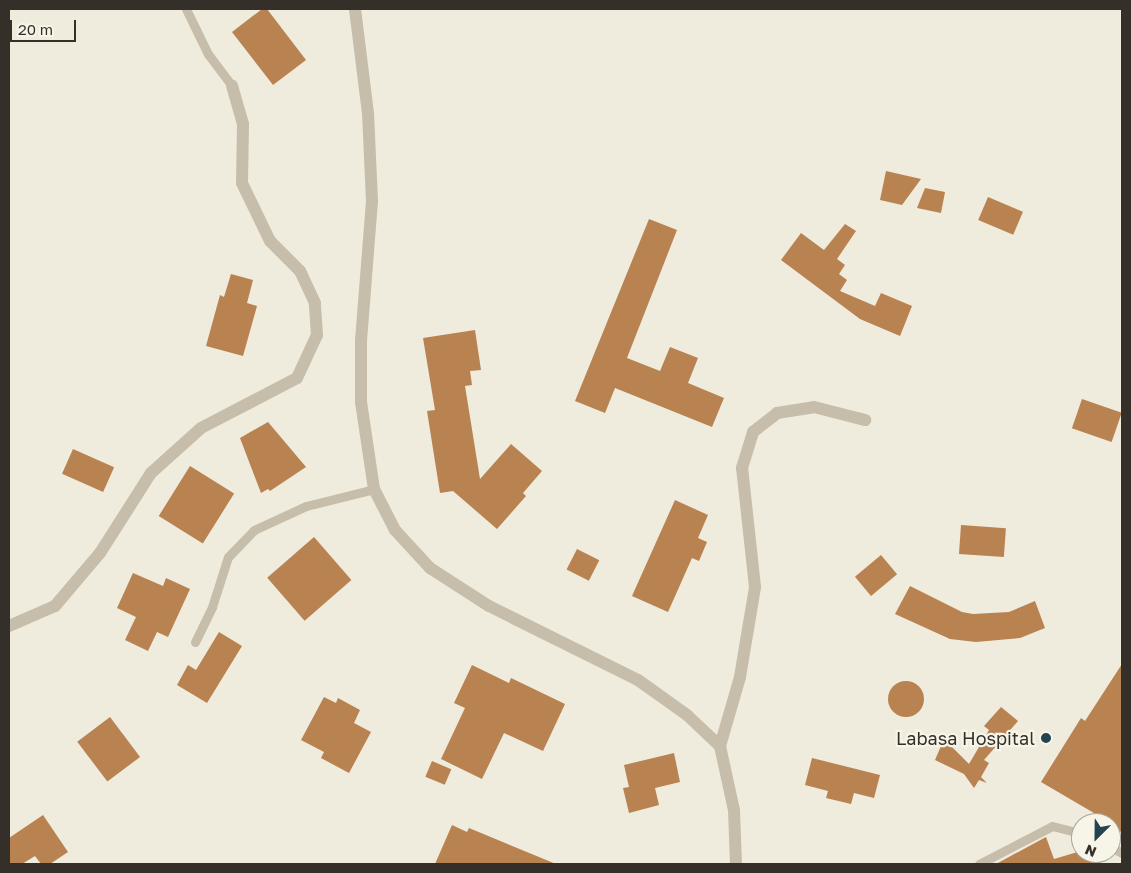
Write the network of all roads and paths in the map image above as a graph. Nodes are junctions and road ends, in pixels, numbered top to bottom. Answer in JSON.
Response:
{"nodes":[{"id":1,"x":186,"y":9,"type":"edge"},
{"id":2,"x":356,"y":9,"type":"edge"},
{"id":3,"x":232,"y":86,"type":"joint"},
{"id":4,"x":865,"y":420,"type":"dead end"},
{"id":5,"x":374,"y":489,"type":"junction"},
{"id":6,"x":9,"y":626,"type":"edge"},
{"id":7,"x":195,"y":642,"type":"dead end"},
{"id":8,"x":720,"y":746,"type":"junction"},
{"id":9,"x":1071,"y":831,"type":"edge"},
{"id":10,"x":736,"y":864,"type":"edge"},
{"id":11,"x":979,"y":864,"type":"edge"}],
"edges":[{"from":1,"to":3,"type":"lane"},
{"from":2,"to":5,"type":"street"},
{"from":3,"to":6,"type":"street"},
{"from":4,"to":8,"type":"street"},
{"from":5,"to":7,"type":"lane"},
{"from":5,"to":8,"type":"street"},
{"from":8,"to":10,"type":"street"},
{"from":9,"to":11,"type":"lane"}]}
